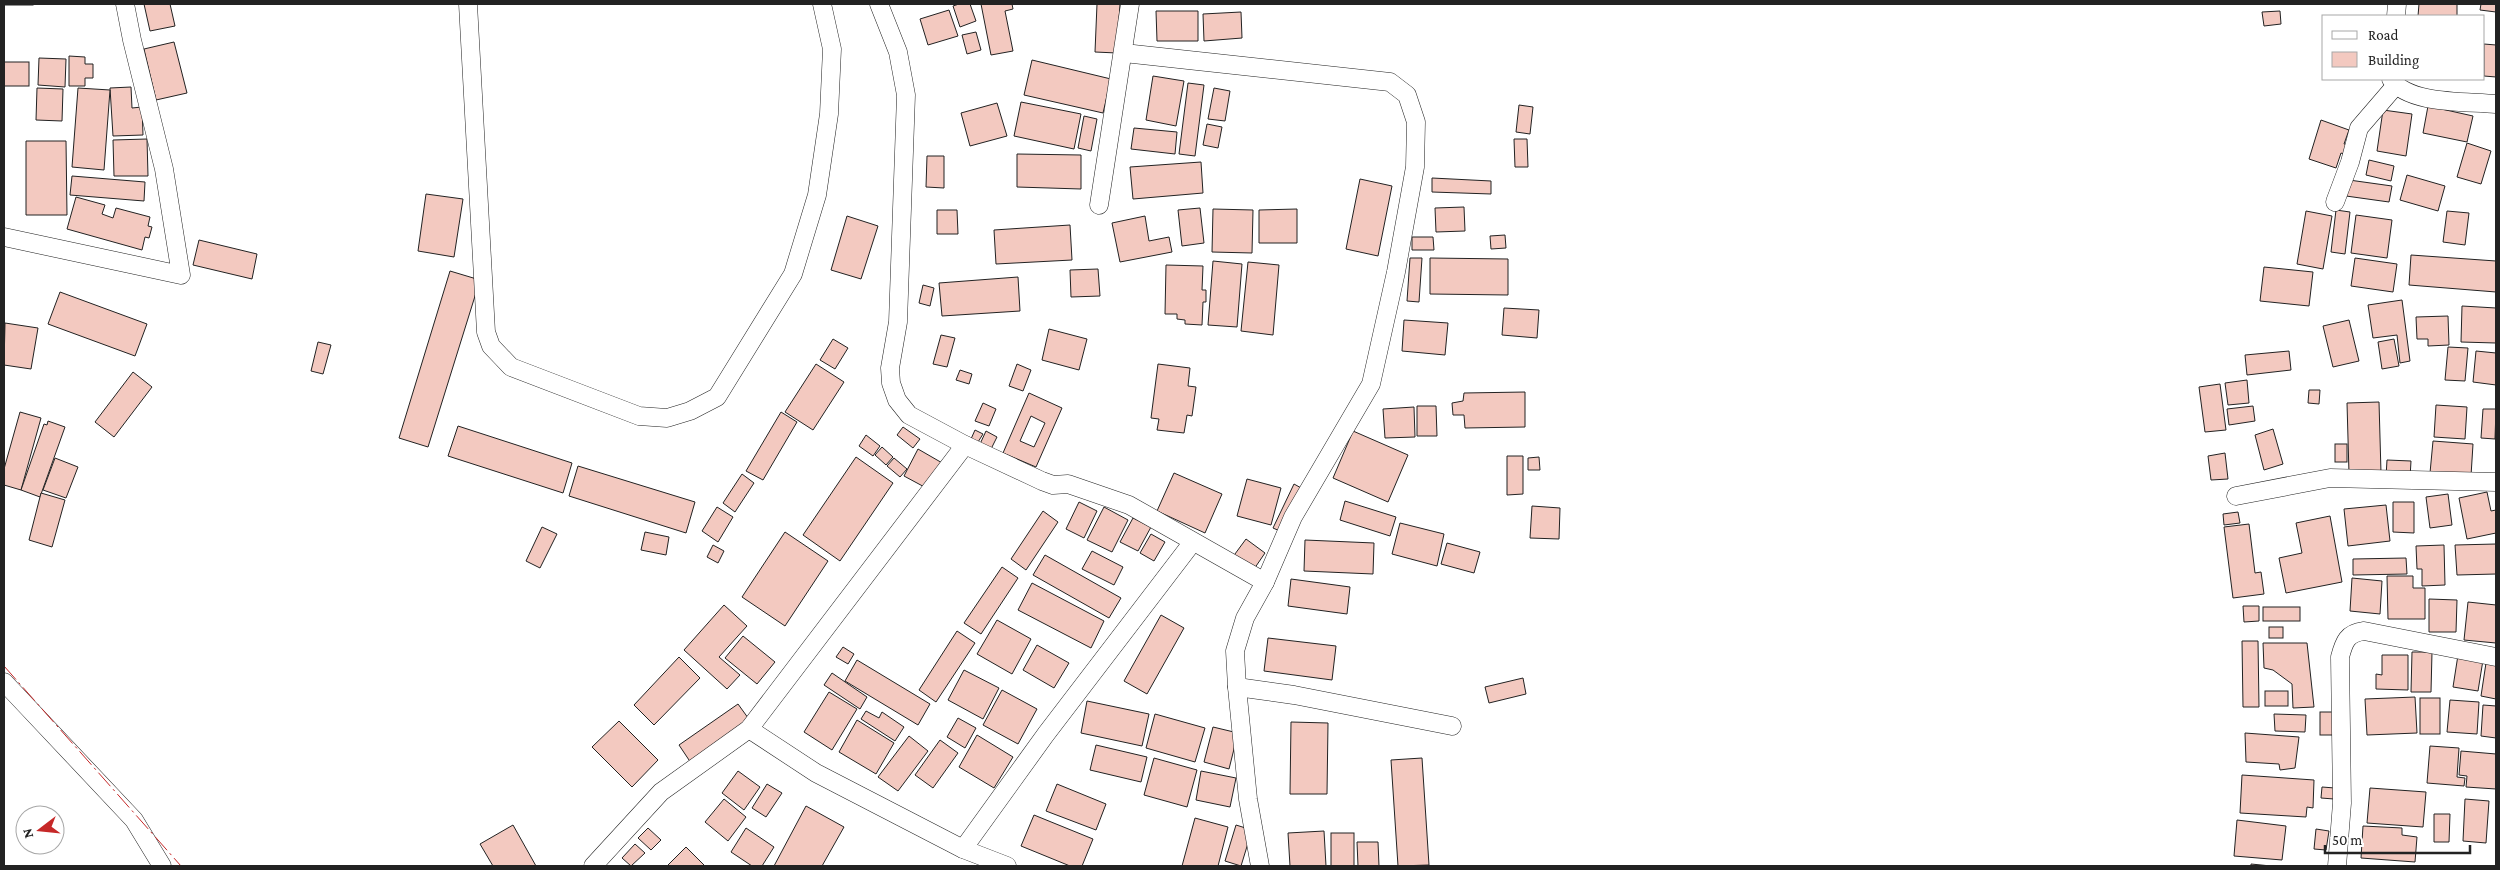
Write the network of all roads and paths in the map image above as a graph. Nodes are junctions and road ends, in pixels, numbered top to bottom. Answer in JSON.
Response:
{"nodes":[{"id":1,"x":125,"y":4,"type":"edge"},
{"id":2,"x":468,"y":4,"type":"edge"},
{"id":3,"x":822,"y":4,"type":"edge"},
{"id":4,"x":879,"y":4,"type":"edge"},
{"id":5,"x":1130,"y":4,"type":"edge"},
{"id":6,"x":1124,"y":53,"type":"junction"},
{"id":7,"x":2393,"y":82,"type":"edge"},
{"id":8,"x":2496,"y":104,"type":"edge"},
{"id":9,"x":2335,"y":202,"type":"dead end"},
{"id":10,"x":1099,"y":205,"type":"dead end"},
{"id":11,"x":4,"y":237,"type":"edge"},
{"id":12,"x":965,"y":446,"type":"junction"},
{"id":13,"x":2496,"y":482,"type":"edge"},
{"id":14,"x":2236,"y":496,"type":"dead end"},
{"id":15,"x":1192,"y":543,"type":"junction"},
{"id":16,"x":1265,"y":582,"type":"junction"},
{"id":17,"x":2496,"y":657,"type":"edge"},
{"id":18,"x":4,"y":682,"type":"edge"},
{"id":19,"x":1236,"y":687,"type":"junction"},
{"id":20,"x":1452,"y":726,"type":"dead end"},
{"id":21,"x":749,"y":729,"type":"junction"},
{"id":22,"x":964,"y":849,"type":"junction"},
{"id":23,"x":162,"y":866,"type":"edge"},
{"id":24,"x":593,"y":866,"type":"edge"},
{"id":25,"x":1007,"y":866,"type":"edge"},
{"id":26,"x":1260,"y":866,"type":"edge"},
{"id":27,"x":2338,"y":866,"type":"edge"}],
"edges":[{"from":1,"to":11,"type":"street"},
{"from":2,"to":3,"type":"street"},
{"from":4,"to":12,"type":"street"},
{"from":5,"to":6,"type":"street"},
{"from":6,"to":10,"type":"street"},
{"from":6,"to":16,"type":"street"},
{"from":7,"to":8,"type":"street"},
{"from":7,"to":9,"type":"street"},
{"from":12,"to":15,"type":"street"},
{"from":12,"to":21,"type":"street"},
{"from":13,"to":14,"type":"street"},
{"from":15,"to":16,"type":"street"},
{"from":15,"to":22,"type":"street"},
{"from":16,"to":19,"type":"street"},
{"from":17,"to":27,"type":"street"},
{"from":18,"to":23,"type":"street"},
{"from":19,"to":20,"type":"street"},
{"from":19,"to":26,"type":"street"},
{"from":21,"to":22,"type":"street"},
{"from":21,"to":24,"type":"street"},
{"from":22,"to":25,"type":"street"}]}
